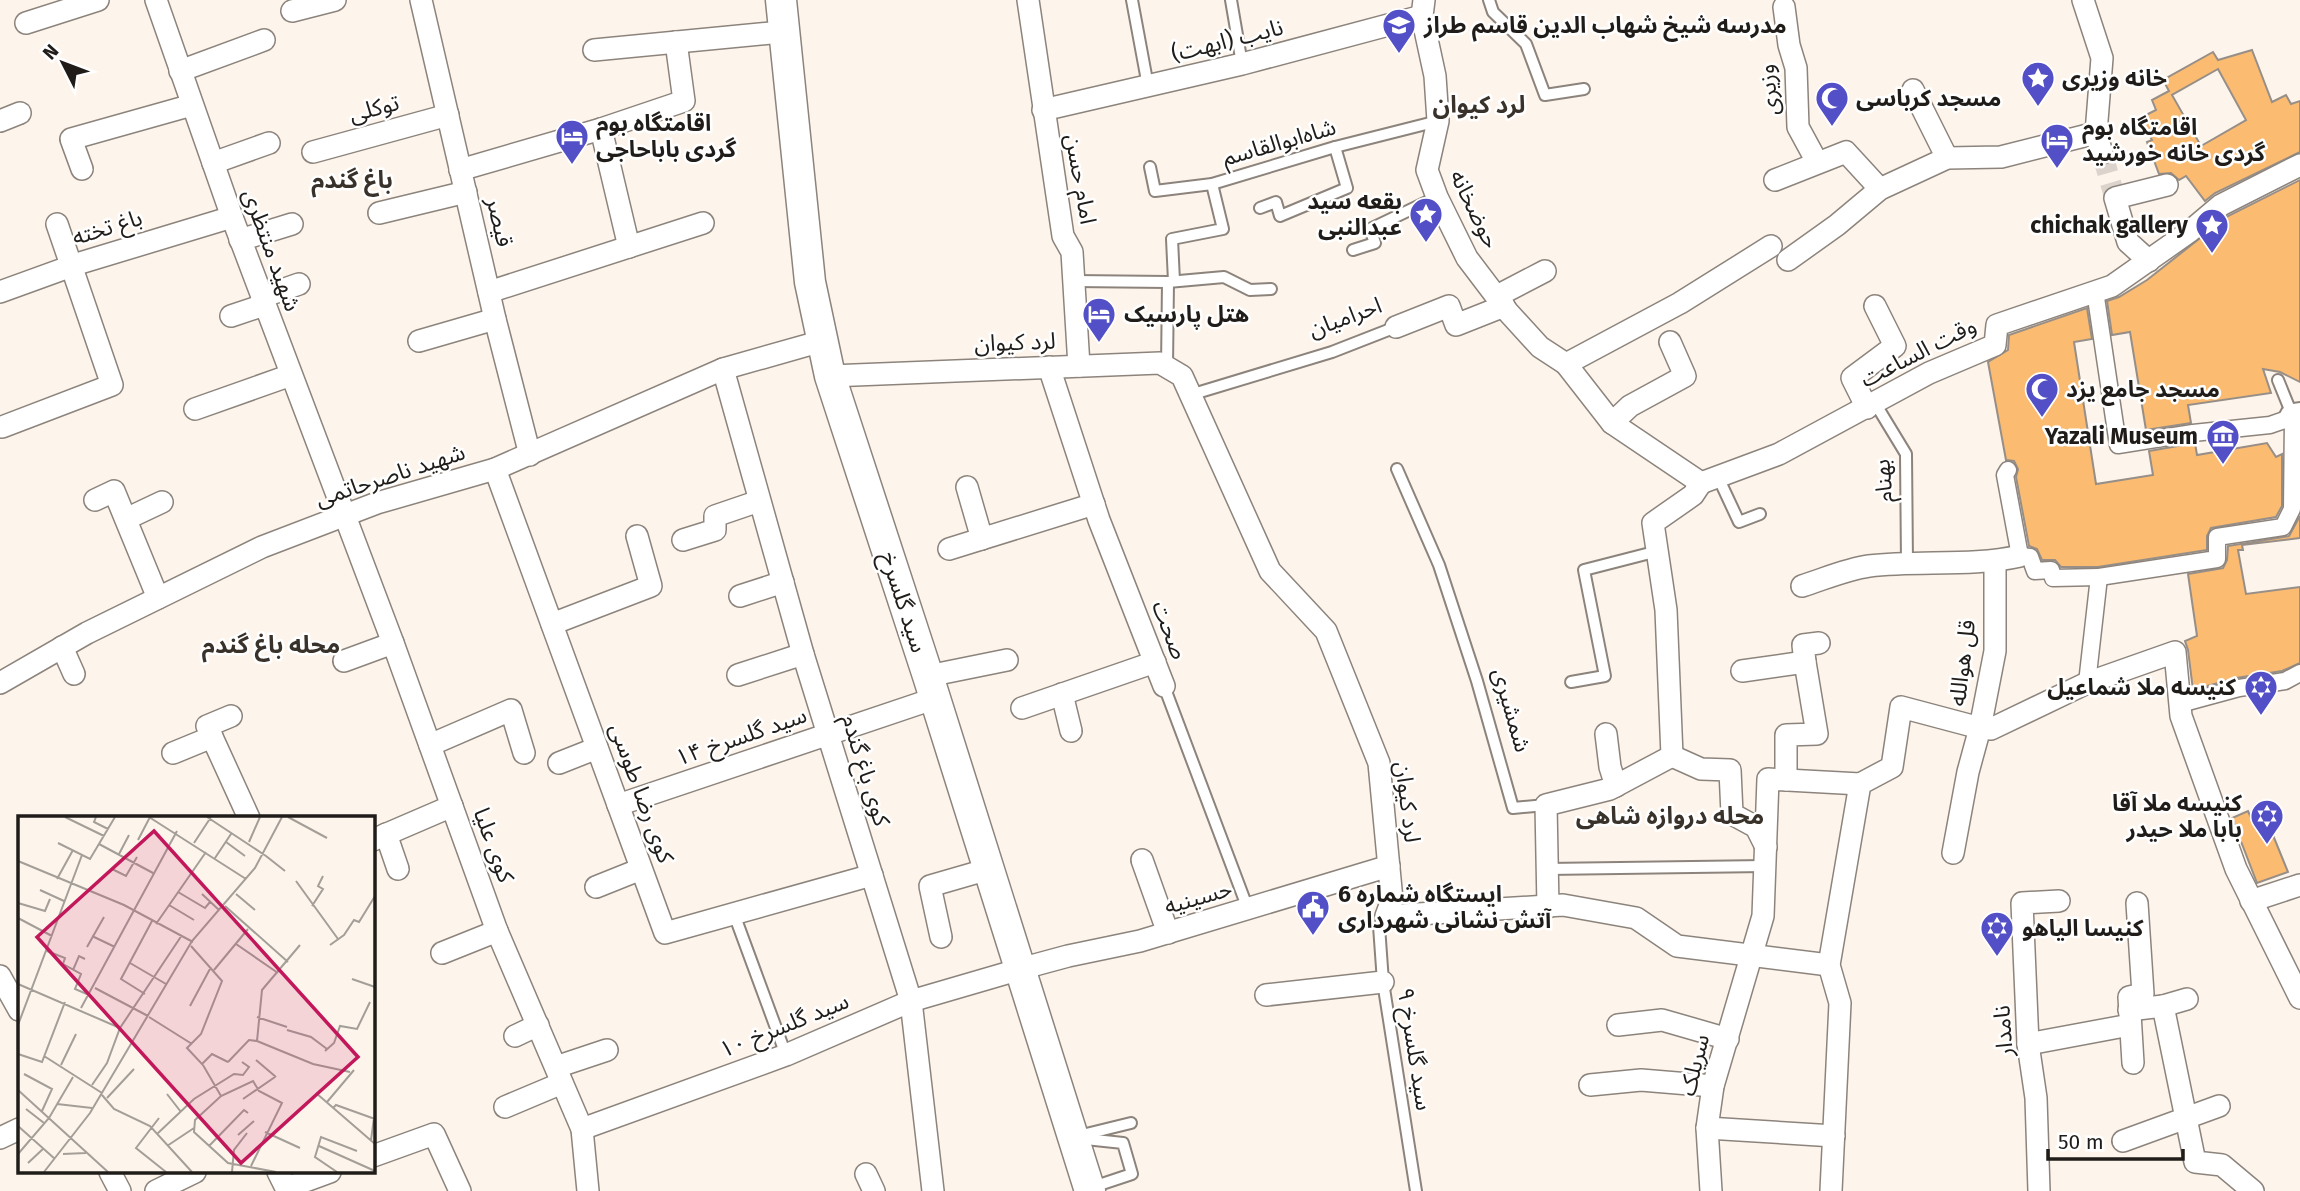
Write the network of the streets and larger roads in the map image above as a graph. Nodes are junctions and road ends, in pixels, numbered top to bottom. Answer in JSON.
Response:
{"nodes":[{"id":1,"x":98,"y":0,"type":"edge"},
{"id":2,"x":156,"y":0,"type":"edge"},
{"id":3,"x":335,"y":0,"type":"edge"},
{"id":4,"x":421,"y":0,"type":"edge"},
{"id":5,"x":767,"y":0,"type":"edge"},
{"id":6,"x":781,"y":0,"type":"edge"},
{"id":7,"x":1028,"y":0,"type":"edge"},
{"id":8,"x":2083,"y":0,"type":"edge"},
{"id":9,"x":1784,"y":7,"type":"dead end"},
{"id":10,"x":1423,"y":8,"type":"edge"},
{"id":11,"x":292,"y":11,"type":"dead end"},
{"id":12,"x":26,"y":23,"type":"dead end"},
{"id":13,"x":771,"y":33,"type":"junction"},
{"id":14,"x":264,"y":40,"type":"dead end"},
{"id":15,"x":676,"y":42,"type":"junction"},
{"id":16,"x":594,"y":50,"type":"dead end"},
{"id":17,"x":180,"y":71,"type":"junction"},
{"id":18,"x":1913,"y":90,"type":"dead end"},
{"id":19,"x":192,"y":106,"type":"junction"},
{"id":20,"x":1043,"y":110,"type":"junction"},
{"id":21,"x":20,"y":113,"type":"dead end"},
{"id":22,"x":448,"y":115,"type":"junction"},
{"id":23,"x":0,"y":121,"type":"edge"},
{"id":24,"x":601,"y":129,"type":"junction"},
{"id":25,"x":269,"y":143,"type":"dead end"},
{"id":26,"x":313,"y":152,"type":"dead end"},
{"id":27,"x":1947,"y":158,"type":"junction"},
{"id":28,"x":1817,"y":162,"type":"junction"},
{"id":29,"x":213,"y":163,"type":"junction"},
{"id":30,"x":2300,"y":165,"type":"edge"},
{"id":31,"x":82,"y":169,"type":"dead end"},
{"id":32,"x":460,"y":170,"type":"junction"},
{"id":33,"x":1774,"y":180,"type":"dead end"},
{"id":34,"x":2167,"y":185,"type":"dead end"},
{"id":35,"x":1880,"y":189,"type":"junction"},
{"id":36,"x":466,"y":192,"type":"junction"},
{"id":37,"x":379,"y":213,"type":"dead end"},
{"id":38,"x":232,"y":217,"type":"junction"},
{"id":39,"x":703,"y":223,"type":"dead end"},
{"id":40,"x":57,"y":224,"type":"dead end"},
{"id":41,"x":292,"y":224,"type":"dead end"},
{"id":42,"x":240,"y":240,"type":"junction"},
{"id":43,"x":1771,"y":246,"type":"dead end"},
{"id":44,"x":629,"y":247,"type":"junction"},
{"id":45,"x":1788,"y":260,"type":"dead end"},
{"id":46,"x":2149,"y":261,"type":"junction"},
{"id":47,"x":71,"y":266,"type":"junction"},
{"id":48,"x":1545,"y":271,"type":"dead end"},
{"id":49,"x":299,"y":284,"type":"dead end"},
{"id":50,"x":2095,"y":291,"type":"junction"},
{"id":51,"x":0,"y":292,"type":"edge"},
{"id":52,"x":489,"y":292,"type":"junction"},
{"id":53,"x":263,"y":301,"type":"junction"},
{"id":54,"x":1500,"y":301,"type":"junction"},
{"id":55,"x":1875,"y":306,"type":"dead end"},
{"id":56,"x":231,"y":316,"type":"dead end"},
{"id":57,"x":495,"y":319,"type":"junction"},
{"id":58,"x":1396,"y":327,"type":"road end"},
{"id":59,"x":1664,"y":327,"type":"junction"},
{"id":60,"x":419,"y":341,"type":"dead end"},
{"id":61,"x":815,"y":342,"type":"junction"},
{"id":62,"x":1566,"y":364,"type":"junction"},
{"id":63,"x":1080,"y":366,"type":"junction"},
{"id":64,"x":1049,"y":367,"type":"junction"},
{"id":65,"x":723,"y":369,"type":"junction"},
{"id":66,"x":291,"y":376,"type":"junction"},
{"id":67,"x":823,"y":377,"type":"junction"},
{"id":68,"x":1871,"y":405,"type":"junction"},
{"id":69,"x":195,"y":409,"type":"dead end"},
{"id":70,"x":2296,"y":417,"type":"edge"},
{"id":71,"x":1612,"y":423,"type":"junction"},
{"id":72,"x":2,"y":427,"type":"dead end"},
{"id":73,"x":530,"y":455,"type":"junction"},
{"id":74,"x":495,"y":469,"type":"junction"},
{"id":75,"x":2008,"y":470,"type":"dead end"},
{"id":76,"x":1710,"y":480,"type":"junction"},
{"id":77,"x":967,"y":486,"type":"dead end"},
{"id":78,"x":95,"y":499,"type":"dead end"},
{"id":79,"x":759,"y":501,"type":"junction"},
{"id":80,"x":162,"y":502,"type":"dead end"},
{"id":81,"x":1094,"y":505,"type":"junction"},
{"id":82,"x":2296,"y":508,"type":"edge"},
{"id":83,"x":344,"y":516,"type":"junction"},
{"id":84,"x":126,"y":519,"type":"junction"},
{"id":85,"x":637,"y":536,"type":"dead end"},
{"id":86,"x":982,"y":539,"type":"junction"},
{"id":87,"x":683,"y":540,"type":"dead end"},
{"id":88,"x":949,"y":549,"type":"dead end"},
{"id":89,"x":2020,"y":556,"type":"junction"},
{"id":90,"x":1995,"y":561,"type":"junction"},
{"id":91,"x":2099,"y":577,"type":"junction"},
{"id":92,"x":783,"y":582,"type":"junction"},
{"id":93,"x":1802,"y":586,"type":"dead end"},
{"id":94,"x":740,"y":596,"type":"dead end"},
{"id":95,"x":158,"y":598,"type":"junction"},
{"id":96,"x":552,"y":624,"type":"junction"},
{"id":97,"x":393,"y":643,"type":"junction"},
{"id":98,"x":1819,"y":643,"type":"dead end"},
{"id":99,"x":62,"y":647,"type":"junction"},
{"id":100,"x":803,"y":654,"type":"junction"},
{"id":101,"x":1007,"y":660,"type":"dead end"},
{"id":102,"x":344,"y":661,"type":"dead end"},
{"id":103,"x":1155,"y":662,"type":"junction"},
{"id":104,"x":1805,"y":662,"type":"junction"},
{"id":105,"x":1742,"y":671,"type":"dead end"},
{"id":106,"x":2300,"y":673,"type":"edge"},
{"id":107,"x":74,"y":674,"type":"dead end"},
{"id":108,"x":738,"y":675,"type":"dead end"},
{"id":109,"x":0,"y":682,"type":"edge"},
{"id":110,"x":2087,"y":683,"type":"junction"},
{"id":111,"x":1164,"y":687,"type":"road end"},
{"id":112,"x":924,"y":690,"type":"junction"},
{"id":113,"x":1062,"y":694,"type":"junction"},
{"id":114,"x":2180,"y":704,"type":"junction"},
{"id":115,"x":1022,"y":708,"type":"dead end"},
{"id":116,"x":231,"y":716,"type":"dead end"},
{"id":117,"x":1980,"y":728,"type":"junction"},
{"id":118,"x":1071,"y":731,"type":"dead end"},
{"id":119,"x":1606,"y":734,"type":"dead end"},
{"id":120,"x":827,"y":735,"type":"junction"},
{"id":121,"x":212,"y":737,"type":"junction"},
{"id":122,"x":430,"y":745,"type":"junction"},
{"id":123,"x":597,"y":748,"type":"junction"},
{"id":124,"x":524,"y":752,"type":"dead end"},
{"id":125,"x":173,"y":753,"type":"dead end"},
{"id":126,"x":1672,"y":756,"type":"junction"},
{"id":127,"x":559,"y":763,"type":"dead end"},
{"id":128,"x":1786,"y":780,"type":"junction"},
{"id":129,"x":1860,"y":784,"type":"junction"},
{"id":130,"x":1616,"y":786,"type":"junction"},
{"id":131,"x":618,"y":805,"type":"junction"},
{"id":132,"x":452,"y":806,"type":"junction"},
{"id":133,"x":248,"y":816,"type":"edge"},
{"id":134,"x":379,"y":837,"type":"edge"},
{"id":135,"x":1953,"y":853,"type":"dead end"},
{"id":136,"x":1765,"y":857,"type":"junction"},
{"id":137,"x":1142,"y":860,"type":"dead end"},
{"id":138,"x":1389,"y":866,"type":"junction"},
{"id":139,"x":398,"y":869,"type":"dead end"},
{"id":140,"x":641,"y":869,"type":"junction"},
{"id":141,"x":975,"y":873,"type":"junction"},
{"id":142,"x":872,"y":875,"type":"junction"},
{"id":143,"x":2300,"y":885,"type":"edge"},
{"id":144,"x":596,"y":887,"type":"dead end"},
{"id":145,"x":2059,"y":901,"type":"dead end"},
{"id":146,"x":2251,"y":901,"type":"junction"},
{"id":147,"x":2137,"y":903,"type":"dead end"},
{"id":148,"x":1548,"y":906,"type":"junction"},
{"id":149,"x":496,"y":931,"type":"junction"},
{"id":150,"x":1168,"y":933,"type":"junction"},
{"id":151,"x":941,"y":937,"type":"dead end"},
{"id":152,"x":442,"y":953,"type":"dead end"},
{"id":153,"x":1753,"y":955,"type":"junction"},
{"id":154,"x":1829,"y":965,"type":"junction"},
{"id":155,"x":1013,"y":971,"type":"junction"},
{"id":156,"x":0,"y":976,"type":"edge"},
{"id":157,"x":1383,"y":982,"type":"road end"},
{"id":158,"x":1266,"y":995,"type":"dead end"},
{"id":159,"x":2300,"y":998,"type":"edge"},
{"id":160,"x":2187,"y":999,"type":"dead end"},
{"id":161,"x":911,"y":1001,"type":"junction"},
{"id":162,"x":2163,"y":1006,"type":"junction"},
{"id":163,"x":18,"y":1008,"type":"edge"},
{"id":164,"x":2130,"y":1018,"type":"junction"},
{"id":165,"x":538,"y":1025,"type":"junction"},
{"id":166,"x":1618,"y":1026,"type":"dead end"},
{"id":167,"x":515,"y":1036,"type":"dead end"},
{"id":168,"x":1728,"y":1039,"type":"junction"},
{"id":169,"x":2028,"y":1044,"type":"junction"},
{"id":170,"x":607,"y":1050,"type":"dead end"},
{"id":171,"x":2133,"y":1063,"type":"dead end"},
{"id":172,"x":559,"y":1075,"type":"junction"},
{"id":173,"x":1590,"y":1085,"type":"dead end"},
{"id":174,"x":1713,"y":1086,"type":"junction"},
{"id":175,"x":2219,"y":1106,"type":"dead end"},
{"id":176,"x":505,"y":1107,"type":"dead end"},
{"id":177,"x":2186,"y":1119,"type":"junction"},
{"id":178,"x":1707,"y":1128,"type":"junction"},
{"id":179,"x":18,"y":1129,"type":"edge"},
{"id":180,"x":582,"y":1129,"type":"junction"},
{"id":181,"x":1834,"y":1136,"type":"junction"},
{"id":182,"x":0,"y":1138,"type":"edge"},
{"id":183,"x":2123,"y":1141,"type":"dead end"},
{"id":184,"x":374,"y":1156,"type":"edge"},
{"id":185,"x":111,"y":1174,"type":"edge"},
{"id":186,"x":191,"y":1174,"type":"edge"},
{"id":187,"x":279,"y":1174,"type":"edge"},
{"id":188,"x":324,"y":1174,"type":"edge"},
{"id":189,"x":1083,"y":1190,"type":"edge"},
{"id":190,"x":120,"y":1191,"type":"edge"},
{"id":191,"x":156,"y":1191,"type":"edge"},
{"id":192,"x":460,"y":1191,"type":"edge"},
{"id":193,"x":588,"y":1191,"type":"edge"},
{"id":194,"x":933,"y":1191,"type":"edge"},
{"id":195,"x":1711,"y":1191,"type":"edge"},
{"id":196,"x":1831,"y":1191,"type":"edge"},
{"id":197,"x":2039,"y":1191,"type":"edge"},
{"id":198,"x":2253,"y":1191,"type":"edge"}],
"edges":[{"from":1,"to":12,"type":"street"},
{"from":2,"to":17,"type":"street","name":"شهید منتظری"},
{"from":3,"to":11,"type":"street"},
{"from":4,"to":22,"type":"street","name":"قیصر"},
{"from":5,"to":13,"type":"main road","name":"سید گلسرخ"},
{"from":6,"to":61,"type":"main road","name":"سید گلسرخ"},
{"from":7,"to":20,"type":"street","name":"امام حسن"},
{"from":8,"to":27,"type":"street"},
{"from":9,"to":28,"type":"street","name":"وزیری"},
{"from":10,"to":20,"type":"street","name":"نایب (ابهت)"},
{"from":10,"to":54,"type":"street","name":"حوضخانه"},
{"from":13,"to":15,"type":"street"},
{"from":13,"to":61,"type":"main road","name":"سید گلسرخ"},
{"from":14,"to":17,"type":"street"},
{"from":15,"to":16,"type":"street"},
{"from":15,"to":24,"type":"street"},
{"from":17,"to":19,"type":"street","name":"شهید منتظری"},
{"from":18,"to":27,"type":"street"},
{"from":19,"to":29,"type":"street","name":"شهید منتظری"},
{"from":19,"to":31,"type":"street"},
{"from":20,"to":63,"type":"street","name":"امام حسن"},
{"from":21,"to":23,"type":"street"},
{"from":22,"to":26,"type":"street","name":"توکلی"},
{"from":22,"to":32,"type":"street","name":"قیصر"},
{"from":24,"to":32,"type":"street"},
{"from":24,"to":44,"type":"street"},
{"from":25,"to":29,"type":"street"},
{"from":27,"to":35,"type":"street"},
{"from":28,"to":33,"type":"street"},
{"from":28,"to":35,"type":"street"},
{"from":29,"to":38,"type":"street","name":"شهید منتظری"},
{"from":30,"to":46,"type":"street","name":"وقت الساعت"},
{"from":32,"to":36,"type":"street","name":"قیصر"},
{"from":34,"to":46,"type":"street"},
{"from":35,"to":45,"type":"street"},
{"from":36,"to":37,"type":"street"},
{"from":36,"to":52,"type":"street","name":"قیصر"},
{"from":38,"to":42,"type":"street","name":"شهید منتظری"},
{"from":38,"to":47,"type":"street","name":"باغ تخته"},
{"from":39,"to":44,"type":"street"},
{"from":40,"to":47,"type":"street"},
{"from":41,"to":42,"type":"street"},
{"from":42,"to":53,"type":"street","name":"شهید منتظری"},
{"from":43,"to":59,"type":"street"},
{"from":44,"to":52,"type":"street"},
{"from":46,"to":50,"type":"street","name":"وقت الساعت"},
{"from":47,"to":51,"type":"street","name":"باغ تخته"},
{"from":47,"to":72,"type":"street"},
{"from":48,"to":54,"type":"street"},
{"from":49,"to":53,"type":"street"},
{"from":50,"to":68,"type":"street","name":"وقت الساعت"},
{"from":50,"to":70,"type":"street"},
{"from":52,"to":57,"type":"street","name":"قیصر"},
{"from":53,"to":56,"type":"street"},
{"from":53,"to":66,"type":"street","name":"شهید منتظری"},
{"from":54,"to":58,"type":"street","name":"احرامیان"},
{"from":54,"to":62,"type":"street","name":"حوضخانه"},
{"from":55,"to":68,"type":"street"},
{"from":57,"to":60,"type":"street"},
{"from":57,"to":73,"type":"street","name":"قیصر"},
{"from":59,"to":62,"type":"street"},
{"from":59,"to":71,"type":"street"},
{"from":61,"to":65,"type":"street","name":"شهید ناصرحاتمی"},
{"from":61,"to":67,"type":"main road","name":"سید گلسرخ"},
{"from":62,"to":71,"type":"street"},
{"from":63,"to":64,"type":"street","name":"لرد کیوان"},
{"from":63,"to":138,"type":"street","name":"لرد کیوان"},
{"from":64,"to":67,"type":"street","name":"لرد کیوان"},
{"from":64,"to":81,"type":"street","name":"صحت"},
{"from":65,"to":73,"type":"street","name":"شهید ناصرحاتمی"},
{"from":65,"to":79,"type":"street","name":"کوی باغ گندم"},
{"from":66,"to":69,"type":"street"},
{"from":66,"to":83,"type":"street","name":"شهید منتظری"},
{"from":67,"to":112,"type":"main road","name":"سید گلسرخ"},
{"from":68,"to":76,"type":"street","name":"وقت الساعت"},
{"from":70,"to":82,"type":"street"},
{"from":71,"to":76,"type":"street"},
{"from":73,"to":74,"type":"street","name":"شهید ناصرحاتمی"},
{"from":74,"to":83,"type":"street","name":"شهید ناصرحاتمی"},
{"from":74,"to":96,"type":"street","name":"کوی رضا طوسی"},
{"from":75,"to":89,"type":"street"},
{"from":76,"to":126,"type":"street"},
{"from":77,"to":86,"type":"street"},
{"from":78,"to":84,"type":"street"},
{"from":79,"to":87,"type":"street"},
{"from":79,"to":92,"type":"street","name":"کوی باغ گندم"},
{"from":80,"to":84,"type":"street"},
{"from":81,"to":86,"type":"street"},
{"from":81,"to":103,"type":"street","name":"صحت"},
{"from":82,"to":91,"type":"street"},
{"from":83,"to":95,"type":"street","name":"شهید ناصرحاتمی"},
{"from":83,"to":97,"type":"street","name":"کوی علیا"},
{"from":84,"to":95,"type":"street"},
{"from":85,"to":96,"type":"street"},
{"from":86,"to":88,"type":"street"},
{"from":89,"to":90,"type":"street"},
{"from":89,"to":91,"type":"street"},
{"from":90,"to":93,"type":"street"},
{"from":90,"to":117,"type":"street","name":"قل هوالله"},
{"from":91,"to":110,"type":"street"},
{"from":92,"to":94,"type":"street"},
{"from":92,"to":100,"type":"street","name":"کوی باغ گندم"},
{"from":95,"to":99,"type":"street","name":"شهید ناصرحاتمی"},
{"from":96,"to":123,"type":"street","name":"کوی رضا طوسی"},
{"from":97,"to":102,"type":"street"},
{"from":97,"to":122,"type":"street","name":"کوی علیا"},
{"from":98,"to":104,"type":"street"},
{"from":99,"to":107,"type":"street"},
{"from":99,"to":109,"type":"street","name":"شهید ناصرحاتمی"},
{"from":100,"to":108,"type":"street"},
{"from":100,"to":120,"type":"street","name":"کوی باغ گندم"},
{"from":101,"to":112,"type":"street","name":"سید گلسرخ ۱۴"},
{"from":103,"to":111,"type":"street","name":"صحت"},
{"from":103,"to":113,"type":"street"},
{"from":104,"to":105,"type":"street"},
{"from":104,"to":128,"type":"street"},
{"from":106,"to":114,"type":"street"},
{"from":110,"to":114,"type":"street"},
{"from":110,"to":117,"type":"street"},
{"from":112,"to":120,"type":"street","name":"سید گلسرخ ۱۴"},
{"from":112,"to":141,"type":"main road","name":"سید گلسرخ"},
{"from":112,"to":155,"type":"main road","name":"سید گلسرخ"},
{"from":113,"to":115,"type":"street"},
{"from":113,"to":118,"type":"street"},
{"from":114,"to":146,"type":"street"},
{"from":116,"to":121,"type":"street"},
{"from":117,"to":129,"type":"street"},
{"from":117,"to":135,"type":"street","name":"قل هوالله"},
{"from":119,"to":130,"type":"street"},
{"from":120,"to":131,"type":"street","name":"سید گلسرخ ۱۴"},
{"from":120,"to":142,"type":"street","name":"کوی باغ گندم"},
{"from":121,"to":125,"type":"street"},
{"from":121,"to":133,"type":"street"},
{"from":122,"to":124,"type":"street"},
{"from":122,"to":132,"type":"street","name":"کوی علیا"},
{"from":123,"to":127,"type":"street"},
{"from":123,"to":131,"type":"street","name":"کوی رضا طوسی"},
{"from":126,"to":130,"type":"street","name":"شمشیری"},
{"from":126,"to":136,"type":"street"},
{"from":128,"to":129,"type":"street"},
{"from":128,"to":136,"type":"street","name":"سریلک"},
{"from":129,"to":154,"type":"street"},
{"from":130,"to":148,"type":"street","name":"شمشیری"},
{"from":131,"to":140,"type":"street","name":"کوی رضا طوسی"},
{"from":132,"to":134,"type":"street"},
{"from":132,"to":149,"type":"street","name":"کوی علیا"},
{"from":134,"to":139,"type":"street"},
{"from":136,"to":153,"type":"street","name":"سریلک"},
{"from":137,"to":150,"type":"street"},
{"from":138,"to":148,"type":"street","name":"لرد کیوان"},
{"from":138,"to":150,"type":"street","name":"حسینیه"},
{"from":140,"to":142,"type":"street","name":"کوی رضا طوسی"},
{"from":140,"to":144,"type":"street"},
{"from":141,"to":151,"type":"street"},
{"from":141,"to":155,"type":"main road","name":"سید گلسرخ"},
{"from":142,"to":161,"type":"street","name":"کوی باغ گندم"},
{"from":143,"to":146,"type":"street"},
{"from":145,"to":169,"type":"street","name":"نامدار"},
{"from":146,"to":159,"type":"street"},
{"from":147,"to":164,"type":"street"},
{"from":148,"to":153,"type":"street"},
{"from":149,"to":152,"type":"street"},
{"from":149,"to":165,"type":"street","name":"کوی علیا"},
{"from":150,"to":155,"type":"street","name":"حسینیه"},
{"from":153,"to":154,"type":"street"},
{"from":153,"to":168,"type":"street","name":"سریلک"},
{"from":154,"to":181,"type":"street"},
{"from":155,"to":161,"type":"street","name":"سید گلسرخ ۱۰"},
{"from":155,"to":189,"type":"main road","name":"سید گلسرخ"},
{"from":156,"to":163,"type":"street"},
{"from":157,"to":158,"type":"street"},
{"from":160,"to":162,"type":"street"},
{"from":161,"to":180,"type":"street","name":"سید گلسرخ ۱۰"},
{"from":161,"to":194,"type":"street","name":"کوی باغ گندم"},
{"from":162,"to":164,"type":"street"},
{"from":162,"to":177,"type":"street"},
{"from":164,"to":169,"type":"street"},
{"from":164,"to":171,"type":"street"},
{"from":165,"to":167,"type":"street"},
{"from":165,"to":172,"type":"street","name":"کوی علیا"},
{"from":166,"to":168,"type":"street"},
{"from":168,"to":174,"type":"street","name":"سریلک"},
{"from":169,"to":197,"type":"street","name":"نامدار"},
{"from":170,"to":172,"type":"street"},
{"from":172,"to":176,"type":"street"},
{"from":172,"to":180,"type":"street","name":"کوی علیا"},
{"from":173,"to":174,"type":"street"},
{"from":174,"to":178,"type":"street","name":"سریلک"},
{"from":175,"to":177,"type":"street"},
{"from":177,"to":183,"type":"street"},
{"from":177,"to":198,"type":"street"},
{"from":178,"to":181,"type":"street"},
{"from":178,"to":195,"type":"street","name":"سریلک"},
{"from":179,"to":182,"type":"street"},
{"from":180,"to":193,"type":"street","name":"کوی علیا"},
{"from":181,"to":196,"type":"street"},
{"from":184,"to":192,"type":"street"},
{"from":185,"to":190,"type":"street"},
{"from":186,"to":191,"type":"street"},
{"from":187,"to":188,"type":"street"}]}
